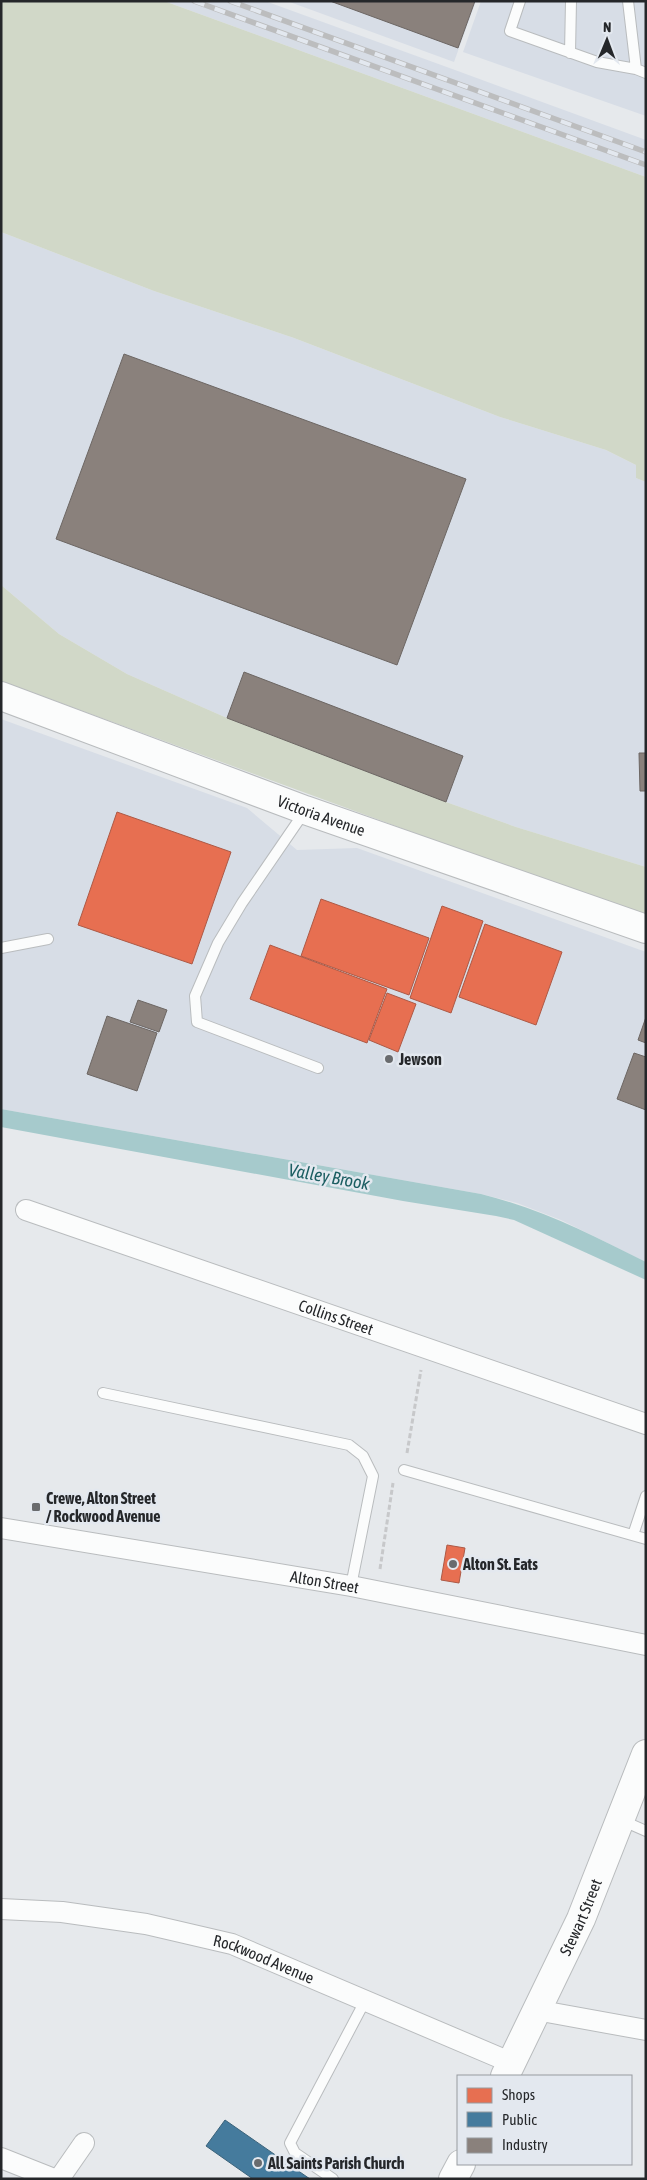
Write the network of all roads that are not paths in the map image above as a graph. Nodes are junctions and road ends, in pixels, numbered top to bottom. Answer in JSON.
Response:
{"nodes":[{"id":1,"x":520,"y":1,"type":"edge"},
{"id":2,"x":570,"y":1,"type":"edge"},
{"id":3,"x":628,"y":1,"type":"edge"},
{"id":4,"x":570,"y":53,"type":"junction"},
{"id":5,"x":641,"y":71,"type":"edge"},
{"id":6,"x":1,"y":696,"type":"edge"},
{"id":7,"x":305,"y":810,"type":"junction"},
{"id":8,"x":646,"y":929,"type":"edge"},
{"id":9,"x":48,"y":939,"type":"dead end"},
{"id":10,"x":1,"y":948,"type":"edge"},
{"id":11,"x":318,"y":1068,"type":"dead end"},
{"id":12,"x":26,"y":1210,"type":"dead end"},
{"id":13,"x":103,"y":1393,"type":"dead end"},
{"id":14,"x":646,"y":1424,"type":"edge"},
{"id":15,"x":404,"y":1470,"type":"road end"},
{"id":16,"x":646,"y":1496,"type":"edge"},
{"id":17,"x":1,"y":1528,"type":"edge"},
{"id":18,"x":632,"y":1535,"type":"junction"},
{"id":19,"x":646,"y":1539,"type":"edge"},
{"id":20,"x":351,"y":1586,"type":"junction"},
{"id":21,"x":646,"y":1646,"type":"edge"},
{"id":22,"x":646,"y":1754,"type":"edge"},
{"id":23,"x":620,"y":1820,"type":"junction"},
{"id":24,"x":646,"y":1831,"type":"edge"},
{"id":25,"x":1,"y":1909,"type":"edge"},
{"id":26,"x":365,"y":2001,"type":"junction"},
{"id":27,"x":536,"y":2010,"type":"junction"},
{"id":28,"x":646,"y":2030,"type":"edge"},
{"id":29,"x":509,"y":2070,"type":"edge"},
{"id":30,"x":84,"y":2143,"type":"dead end"},
{"id":31,"x":1,"y":2158,"type":"edge"},
{"id":32,"x":460,"y":2165,"type":"edge"},
{"id":33,"x":54,"y":2179,"type":"edge"},
{"id":34,"x":59,"y":2179,"type":"edge"},
{"id":35,"x":333,"y":2179,"type":"edge"},
{"id":36,"x":453,"y":2179,"type":"edge"}],
"edges":[{"from":1,"to":4,"type":"lane"},
{"from":2,"to":4,"type":"lane"},
{"from":3,"to":5,"type":"lane"},
{"from":4,"to":5,"type":"lane"},
{"from":6,"to":7,"type":"street","name":"Victoria Avenue"},
{"from":7,"to":8,"type":"street","name":"Victoria Avenue"},
{"from":7,"to":11,"type":"lane"},
{"from":9,"to":10,"type":"lane"},
{"from":12,"to":14,"type":"street","name":"Collins Street"},
{"from":13,"to":20,"type":"lane"},
{"from":15,"to":18,"type":"lane"},
{"from":16,"to":18,"type":"lane"},
{"from":17,"to":20,"type":"street","name":"Alton Street"},
{"from":18,"to":19,"type":"lane"},
{"from":20,"to":21,"type":"street","name":"Alton Street"},
{"from":22,"to":23,"type":"street","name":"Stewart Street"},
{"from":23,"to":24,"type":"lane"},
{"from":23,"to":27,"type":"street","name":"Stewart Street"},
{"from":25,"to":26,"type":"street","name":"Rockwood Avenue"},
{"from":26,"to":29,"type":"street","name":"Rockwood Avenue"},
{"from":26,"to":35,"type":"lane"},
{"from":27,"to":28,"type":"street"},
{"from":27,"to":29,"type":"street","name":"Stewart Street"},
{"from":30,"to":34,"type":"street"},
{"from":31,"to":33,"type":"street"},
{"from":32,"to":36,"type":"street"}]}
